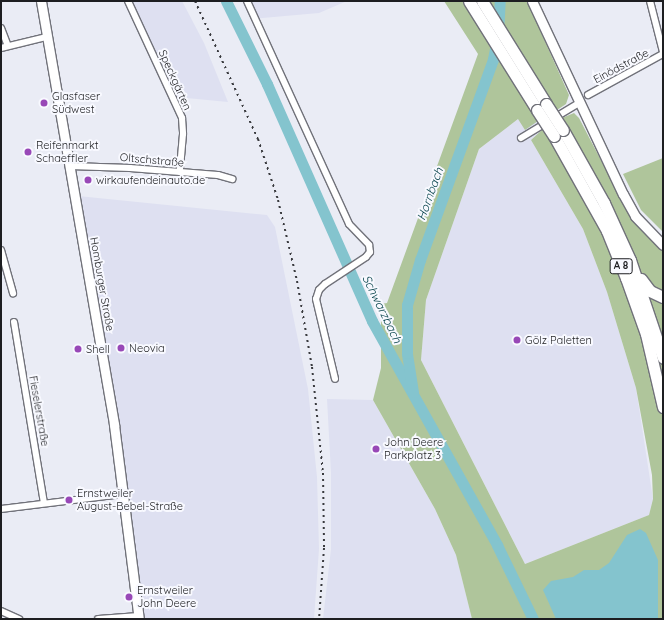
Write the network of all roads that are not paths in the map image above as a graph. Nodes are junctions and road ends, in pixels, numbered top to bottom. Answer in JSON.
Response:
{"nodes":[{"id":1,"x":41,"y":1,"type":"edge"},
{"id":2,"x":128,"y":1,"type":"edge"},
{"id":3,"x":469,"y":1,"type":"edge"},
{"id":4,"x":532,"y":1,"type":"edge"},
{"id":5,"x":650,"y":1,"type":"edge"},
{"id":6,"x":248,"y":2,"type":"edge"},
{"id":7,"x":484,"y":5,"type":"edge"},
{"id":8,"x":1,"y":28,"type":"edge"},
{"id":9,"x":46,"y":37,"type":"junction"},
{"id":10,"x":4,"y":47,"type":"edge"},
{"id":11,"x":663,"y":53,"type":"edge"},
{"id":12,"x":588,"y":95,"type":"dead end"},
{"id":13,"x":578,"y":103,"type":"junction"},
{"id":14,"x":542,"y":107,"type":"junction"},
{"id":15,"x":559,"y":133,"type":"junction"},
{"id":16,"x":521,"y":138,"type":"dead end"},
{"id":17,"x":70,"y":166,"type":"junction"},
{"id":18,"x":180,"y":172,"type":"junction"},
{"id":19,"x":232,"y":179,"type":"dead end"},
{"id":20,"x":663,"y":245,"type":"edge"},
{"id":21,"x":1,"y":250,"type":"edge"},
{"id":22,"x":630,"y":260,"type":"junction"},
{"id":23,"x":4,"y":278,"type":"edge"},
{"id":24,"x":13,"y":293,"type":"dead end"},
{"id":25,"x":663,"y":297,"type":"edge"},
{"id":26,"x":14,"y":322,"type":"dead end"},
{"id":27,"x":663,"y":358,"type":"edge"},
{"id":28,"x":335,"y":379,"type":"dead end"},
{"id":29,"x":663,"y":407,"type":"edge"},
{"id":30,"x":123,"y":494,"type":"junction"},
{"id":31,"x":44,"y":503,"type":"junction"},
{"id":32,"x":1,"y":509,"type":"edge"},
{"id":33,"x":1,"y":611,"type":"edge"},
{"id":34,"x":139,"y":618,"type":"edge"},
{"id":35,"x":19,"y":619,"type":"edge"},
{"id":36,"x":98,"y":619,"type":"edge"}],
"edges":[{"from":1,"to":9,"type":"main road","name":"Homburger Straße"},
{"from":2,"to":18,"type":"street","name":"Speckgärten"},
{"from":3,"to":14,"type":"highway","number":"A 8"},
{"from":4,"to":13,"type":"main road"},
{"from":5,"to":11,"type":"street"},
{"from":6,"to":28,"type":"street"},
{"from":7,"to":14,"type":"highway","number":"A 8"},
{"from":8,"to":10,"type":"street"},
{"from":9,"to":10,"type":"street"},
{"from":9,"to":17,"type":"main road","name":"Homburger Straße"},
{"from":11,"to":12,"type":"street","name":"Einödstraße"},
{"from":13,"to":16,"type":"street"},
{"from":13,"to":20,"type":"main road"},
{"from":14,"to":15,"type":"highway","number":"A 8","bridge":true},
{"from":15,"to":22,"type":"highway","number":"A 8"},
{"from":15,"to":29,"type":"highway","number":"A 8"},
{"from":17,"to":18,"type":"street","name":"Oltschstraße"},
{"from":17,"to":30,"type":"main road","name":"Homburger Straße"},
{"from":18,"to":19,"type":"street","name":"Oltschstraße"},
{"from":21,"to":23,"type":"street"},
{"from":22,"to":25,"type":"highway"},
{"from":22,"to":27,"type":"highway","number":"A 8"},
{"from":23,"to":24,"type":"street"},
{"from":26,"to":31,"type":"street","name":"Fieselerstraße"},
{"from":30,"to":31,"type":"street"},
{"from":30,"to":34,"type":"main road","name":"Homburger Straße"},
{"from":31,"to":32,"type":"street"},
{"from":33,"to":35,"type":"street"},
{"from":34,"to":36,"type":"street"}]}
